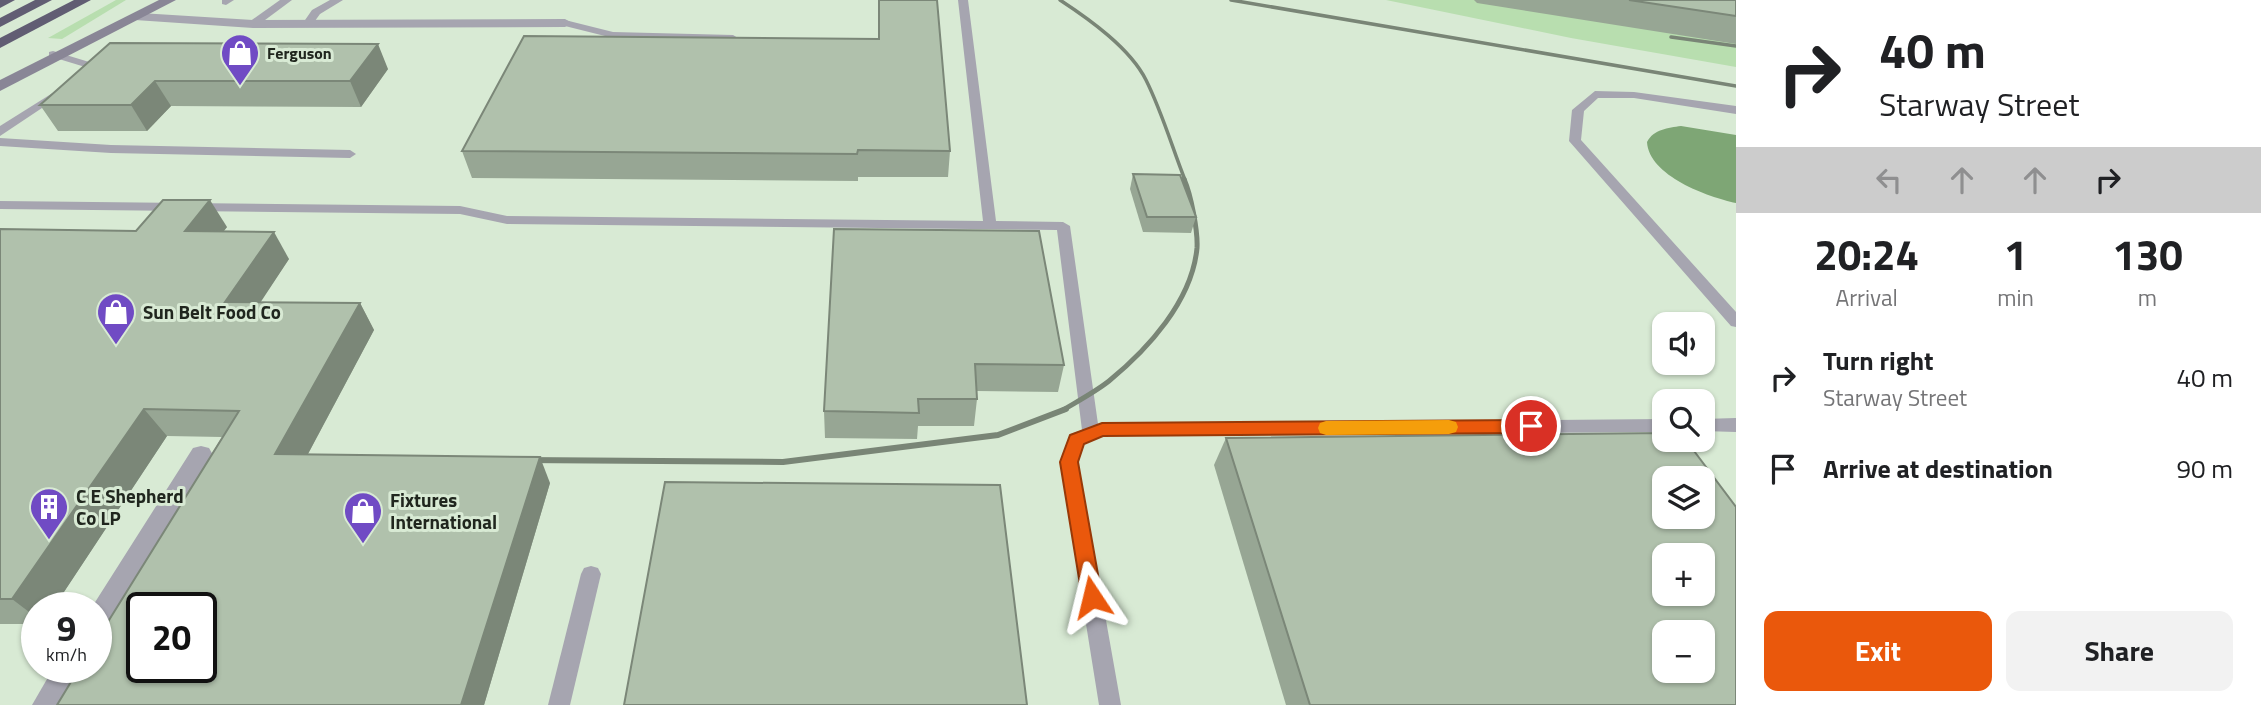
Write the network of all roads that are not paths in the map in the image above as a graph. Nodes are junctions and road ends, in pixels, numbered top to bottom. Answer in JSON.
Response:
{"nodes":[{"id":1,"x":8,"y":0,"type":"edge"},
{"id":2,"x":45,"y":0,"type":"edge"},
{"id":3,"x":84,"y":0,"type":"edge"},
{"id":4,"x":144,"y":0,"type":"edge"},
{"id":5,"x":169,"y":0,"type":"edge"},
{"id":6,"x":287,"y":0,"type":"edge"},
{"id":7,"x":338,"y":0,"type":"edge"},
{"id":8,"x":963,"y":0,"type":"edge"},
{"id":9,"x":0,"y":4,"type":"edge"},
{"id":10,"x":140,"y":16,"type":"junction"},
{"id":11,"x":0,"y":23,"type":"edge"},
{"id":12,"x":308,"y":23,"type":"junction"},
{"id":13,"x":565,"y":23,"type":"joint"},
{"id":14,"x":253,"y":24,"type":"junction"},
{"id":15,"x":748,"y":39,"type":"edge"},
{"id":16,"x":4,"y":42,"type":"edge"},
{"id":17,"x":57,"y":55,"type":"junction"},
{"id":18,"x":0,"y":86,"type":"edge"},
{"id":19,"x":1736,"y":110,"type":"edge"},
{"id":20,"x":0,"y":132,"type":"edge"},
{"id":21,"x":0,"y":142,"type":"edge"},
{"id":22,"x":350,"y":154,"type":"dead end"},
{"id":23,"x":0,"y":205,"type":"edge"},
{"id":24,"x":990,"y":225,"type":"junction"},
{"id":25,"x":1736,"y":322,"type":"edge"},
{"id":26,"x":1715,"y":425,"type":"edge"},
{"id":27,"x":1736,"y":425,"type":"edge"},
{"id":28,"x":1652,"y":426,"type":"edge"},
{"id":29,"x":1091,"y":434,"type":"junction"},
{"id":30,"x":201,"y":455,"type":"dead end"},
{"id":31,"x":591,"y":574,"type":"dead end"},
{"id":32,"x":112,"y":598,"type":"edge"},
{"id":33,"x":60,"y":683,"type":"edge"},
{"id":34,"x":46,"y":705,"type":"edge"},
{"id":35,"x":559,"y":705,"type":"edge"},
{"id":36,"x":1110,"y":705,"type":"edge"}],
"edges":[{"from":1,"to":9,"type":"highway"},
{"from":2,"to":11,"type":"highway"},
{"from":3,"to":16,"type":"highway"},
{"from":4,"to":17,"type":"main road"},
{"from":5,"to":10,"type":"main road"},
{"from":6,"to":14,"type":"lane"},
{"from":7,"to":12,"type":"lane"},
{"from":8,"to":24,"type":"lane"},
{"from":10,"to":14,"type":"street"},
{"from":10,"to":17,"type":"main road"},
{"from":12,"to":13,"type":"street"},
{"from":12,"to":14,"type":"street"},
{"from":13,"to":15,"type":"lane"},
{"from":17,"to":18,"type":"main road"},
{"from":17,"to":20,"type":"lane"},
{"from":19,"to":25,"type":"lane"},
{"from":21,"to":22,"type":"lane"},
{"from":23,"to":24,"type":"lane"},
{"from":24,"to":29,"type":"lane"},
{"from":26,"to":27,"type":"lane"},
{"from":28,"to":29,"type":"lane"},
{"from":29,"to":36,"type":"lane"},
{"from":30,"to":32,"type":"street"},
{"from":31,"to":35,"type":"lane"},
{"from":33,"to":34,"type":"street"}]}
